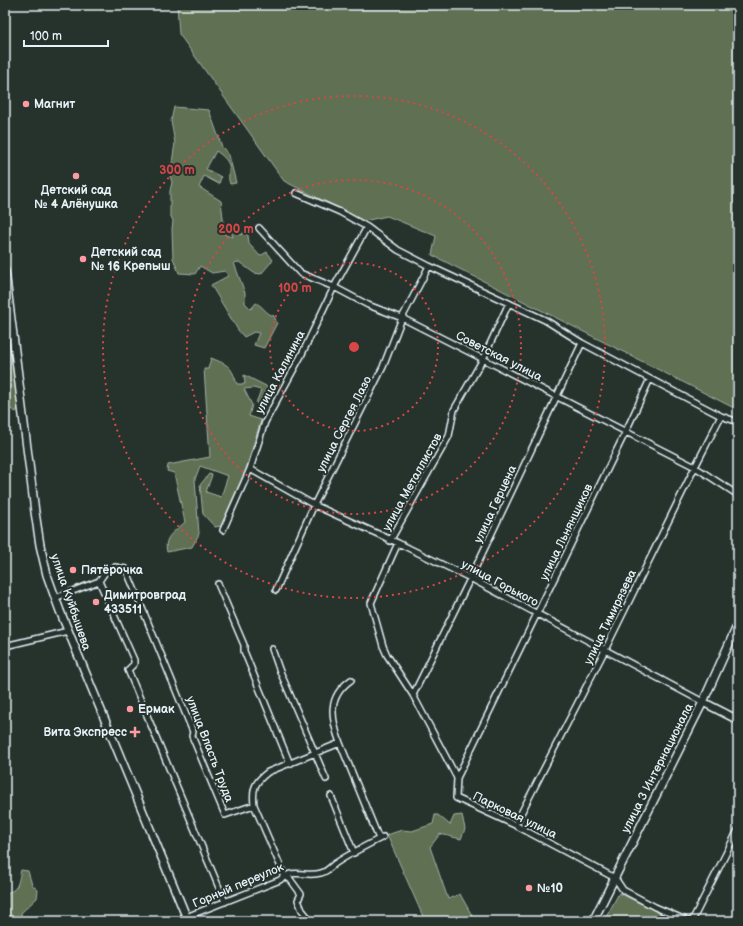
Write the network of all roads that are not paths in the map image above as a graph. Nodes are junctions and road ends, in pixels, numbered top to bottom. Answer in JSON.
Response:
{"nodes":[{"id":1,"x":296,"y":193,"type":"dead end"},
{"id":2,"x":367,"y":227,"type":"junction"},
{"id":3,"x":260,"y":228,"type":"dead end"},
{"id":4,"x":430,"y":266,"type":"junction"},
{"id":5,"x":5,"y":271,"type":"edge"},
{"id":6,"x":334,"y":287,"type":"junction"},
{"id":7,"x":509,"y":303,"type":"junction"},
{"id":8,"x":402,"y":318,"type":"junction"},
{"id":9,"x":582,"y":342,"type":"junction"},
{"id":10,"x":483,"y":358,"type":"junction"},
{"id":11,"x":650,"y":379,"type":"junction"},
{"id":12,"x":557,"y":397,"type":"junction"},
{"id":13,"x":721,"y":416,"type":"junction"},
{"id":14,"x":738,"y":422,"type":"edge"},
{"id":15,"x":626,"y":431,"type":"junction"},
{"id":16,"x":695,"y":467,"type":"junction"},
{"id":17,"x":250,"y":469,"type":"junction"},
{"id":18,"x":738,"y":495,"type":"edge"},
{"id":19,"x":314,"y":505,"type":"junction"},
{"id":20,"x":223,"y":530,"type":"dead end"},
{"id":21,"x":390,"y":541,"type":"junction"},
{"id":22,"x":398,"y":543,"type":"junction"},
{"id":23,"x":470,"y":578,"type":"junction"},
{"id":24,"x":100,"y":581,"type":"junction"},
{"id":25,"x":218,"y":584,"type":"dead end"},
{"id":26,"x":276,"y":590,"type":"dead end"},
{"id":27,"x":55,"y":598,"type":"junction"},
{"id":28,"x":537,"y":615,"type":"junction"},
{"id":29,"x":738,"y":624,"type":"edge"},
{"id":30,"x":68,"y":631,"type":"junction"},
{"id":31,"x":5,"y":646,"type":"edge"},
{"id":32,"x":272,"y":649,"type":"dead end"},
{"id":33,"x":606,"y":650,"type":"junction"},
{"id":34,"x":351,"y":680,"type":"dead end"},
{"id":35,"x":413,"y":695,"type":"junction"},
{"id":36,"x":703,"y":702,"type":"junction"},
{"id":37,"x":738,"y":720,"type":"edge"},
{"id":38,"x":340,"y":743,"type":"junction"},
{"id":39,"x":316,"y":753,"type":"junction"},
{"id":40,"x":290,"y":764,"type":"junction"},
{"id":41,"x":456,"y":778,"type":"junction"},
{"id":42,"x":326,"y":780,"type":"dead end"},
{"id":43,"x":331,"y":796,"type":"dead end"},
{"id":44,"x":254,"y":805,"type":"junction"},
{"id":45,"x":515,"y":825,"type":"junction"},
{"id":46,"x":738,"y":830,"type":"edge"},
{"id":47,"x":354,"y":853,"type":"junction"},
{"id":48,"x":283,"y":876,"type":"junction"},
{"id":49,"x":615,"y":878,"type":"junction"},
{"id":50,"x":224,"y":902,"type":"junction"},
{"id":51,"x":187,"y":919,"type":"edge"},
{"id":52,"x":311,"y":921,"type":"edge"},
{"id":53,"x":593,"y":921,"type":"edge"},
{"id":54,"x":688,"y":921,"type":"edge"},
{"id":55,"x":692,"y":921,"type":"edge"}],
"edges":[{"from":1,"to":2,"type":"street"},
{"from":2,"to":4,"type":"street"},
{"from":2,"to":6,"type":"street","name":"улица Калинина"},
{"from":3,"to":6,"type":"street","name":"Советская улица"},
{"from":4,"to":7,"type":"street"},
{"from":4,"to":8,"type":"street","name":"улица Сергея Лазо"},
{"from":5,"to":27,"type":"main road","name":"улица Куйбышева"},
{"from":6,"to":8,"type":"street","name":"Советская улица"},
{"from":6,"to":17,"type":"street","name":"улица Калинина"},
{"from":7,"to":9,"type":"street"},
{"from":7,"to":10,"type":"street","name":"улица Металлистов"},
{"from":8,"to":10,"type":"street","name":"Советская улица"},
{"from":8,"to":19,"type":"street","name":"улица Сергея Лазо"},
{"from":9,"to":11,"type":"street"},
{"from":9,"to":12,"type":"street","name":"улица Герцена"},
{"from":10,"to":12,"type":"street","name":"Советская улица"},
{"from":10,"to":21,"type":"street","name":"улица Металлистов"},
{"from":11,"to":13,"type":"street"},
{"from":11,"to":15,"type":"street","name":"улица Льнянщиков"},
{"from":12,"to":15,"type":"street","name":"Советская улица"},
{"from":12,"to":23,"type":"street","name":"улица Герцена"},
{"from":13,"to":14,"type":"street"},
{"from":13,"to":16,"type":"street","name":"улица Тимирязева"},
{"from":15,"to":16,"type":"street","name":"Советская улица"},
{"from":15,"to":28,"type":"street","name":"улица Льнянщиков"},
{"from":16,"to":18,"type":"street","name":"Советская улица"},
{"from":16,"to":33,"type":"street","name":"улица Тимирязева"},
{"from":17,"to":19,"type":"street","name":"улица Горького"},
{"from":17,"to":20,"type":"street","name":"улица Калинина"},
{"from":19,"to":21,"type":"street","name":"улица Горького"},
{"from":19,"to":26,"type":"street","name":"улица Сергея Лазо"},
{"from":21,"to":22,"type":"street","name":"улица Горького"},
{"from":22,"to":23,"type":"street","name":"улица Горького"},
{"from":22,"to":35,"type":"street","name":"Парковая улица"},
{"from":23,"to":28,"type":"street","name":"улица Горького"},
{"from":23,"to":35,"type":"street","name":"улица Герцена"},
{"from":24,"to":27,"type":"street"},
{"from":24,"to":44,"type":"street","name":"улица Власть Труда"},
{"from":24,"to":50,"type":"street"},
{"from":25,"to":40,"type":"street"},
{"from":27,"to":30,"type":"main road","name":"улица Куйбышева"},
{"from":28,"to":33,"type":"street","name":"улица Горького"},
{"from":28,"to":41,"type":"street","name":"улица Льнянщиков"},
{"from":29,"to":36,"type":"main road","name":"улица 3 Интернационала"},
{"from":30,"to":31,"type":"street"},
{"from":30,"to":51,"type":"main road","name":"улица Куйбышева"},
{"from":32,"to":39,"type":"street"},
{"from":33,"to":36,"type":"street","name":"улица Горького"},
{"from":33,"to":45,"type":"street","name":"улица Тимирязева"},
{"from":34,"to":38,"type":"street"},
{"from":35,"to":41,"type":"street","name":"Парковая улица"},
{"from":36,"to":37,"type":"main road","name":"улица Горького"},
{"from":36,"to":49,"type":"main road","name":"улица 3 Интернационала"},
{"from":38,"to":39,"type":"street"},
{"from":38,"to":47,"type":"street","name":"Горный переулок"},
{"from":39,"to":40,"type":"street"},
{"from":39,"to":42,"type":"street"},
{"from":40,"to":44,"type":"street"},
{"from":41,"to":45,"type":"street","name":"Парковая улица"},
{"from":43,"to":47,"type":"street"},
{"from":44,"to":48,"type":"street"},
{"from":45,"to":49,"type":"street","name":"Парковая улица"},
{"from":46,"to":55,"type":"street"},
{"from":47,"to":48,"type":"street","name":"Горный переулок"},
{"from":48,"to":50,"type":"street","name":"Горный переулок"},
{"from":48,"to":52,"type":"street"},
{"from":49,"to":53,"type":"main road","name":"улица 3 Интернационала"},
{"from":49,"to":54,"type":"street","name":"Парковая улица"},
{"from":50,"to":51,"type":"street","name":"Горный переулок"}]}
